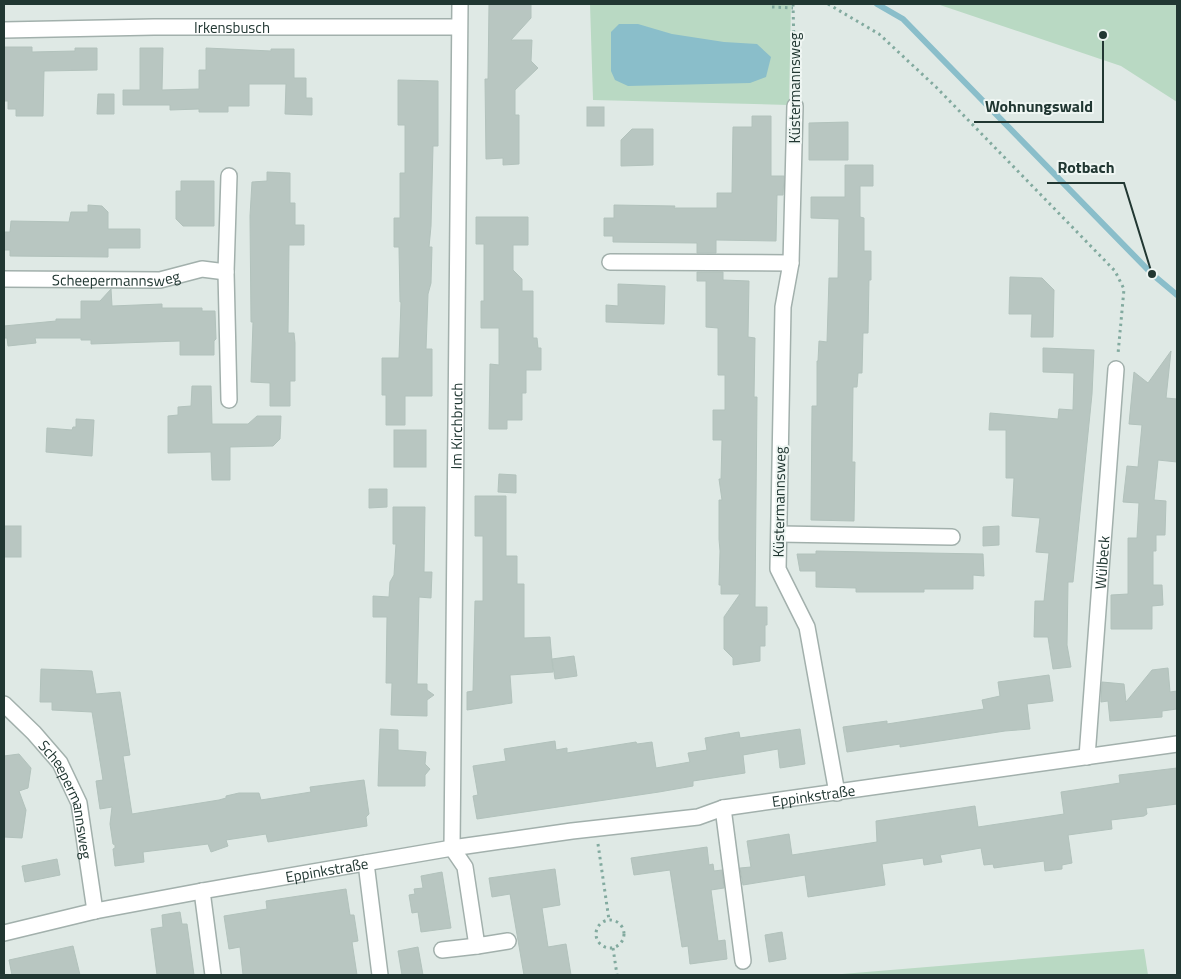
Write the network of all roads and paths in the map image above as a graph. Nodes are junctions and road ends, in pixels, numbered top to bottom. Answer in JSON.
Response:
{"nodes":[{"id":1,"x":460,"y":4,"type":"edge"},
{"id":2,"x":828,"y":4,"type":"edge"},
{"id":3,"x":793,"y":6,"type":"edge"},
{"id":4,"x":772,"y":7,"type":"dead end"},
{"id":5,"x":459,"y":27,"type":"junction"},
{"id":6,"x":4,"y":30,"type":"edge"},
{"id":7,"x":795,"y":106,"type":"joint"},
{"id":8,"x":228,"y":176,"type":"dead end"},
{"id":9,"x":610,"y":262,"type":"dead end"},
{"id":10,"x":791,"y":263,"type":"junction"},
{"id":11,"x":226,"y":272,"type":"junction"},
{"id":12,"x":4,"y":279,"type":"edge"},
{"id":13,"x":1116,"y":369,"type":"joint"},
{"id":14,"x":229,"y":400,"type":"dead end"},
{"id":15,"x":779,"y":534,"type":"junction"},
{"id":16,"x":952,"y":536,"type":"dead end"},
{"id":17,"x":4,"y":704,"type":"edge"},
{"id":18,"x":1177,"y":744,"type":"edge"},
{"id":19,"x":1087,"y":757,"type":"junction"},
{"id":20,"x":837,"y":793,"type":"junction"},
{"id":21,"x":723,"y":808,"type":"junction"},
{"id":22,"x":596,"y":828,"type":"junction"},
{"id":23,"x":452,"y":848,"type":"junction"},
{"id":24,"x":366,"y":863,"type":"junction"},
{"id":25,"x":202,"y":891,"type":"junction"},
{"id":26,"x":95,"y":911,"type":"junction"},
{"id":27,"x":608,"y":920,"type":"junction"},
{"id":28,"x":4,"y":933,"type":"edge"},
{"id":29,"x":508,"y":941,"type":"dead end"},
{"id":30,"x":476,"y":946,"type":"junction"},
{"id":31,"x":613,"y":948,"type":"junction"},
{"id":32,"x":442,"y":950,"type":"dead end"},
{"id":33,"x":743,"y":961,"type":"dead end"},
{"id":34,"x":213,"y":975,"type":"edge"},
{"id":35,"x":380,"y":975,"type":"edge"},
{"id":36,"x":617,"y":975,"type":"edge"}],
"edges":[{"from":1,"to":5,"type":"street","name":"Im Kirchbruch"},
{"from":2,"to":13,"type":"path"},
{"from":3,"to":4,"type":"path"},
{"from":3,"to":7,"type":"path","name":"Küstermannsweg"},
{"from":5,"to":6,"type":"street","name":"Irkensbusch"},
{"from":5,"to":23,"type":"street","name":"Im Kirchbruch"},
{"from":7,"to":10,"type":"street","name":"Küstermannsweg"},
{"from":8,"to":11,"type":"street"},
{"from":9,"to":10,"type":"street"},
{"from":10,"to":15,"type":"street","name":"Küstermannsweg"},
{"from":11,"to":12,"type":"street","name":"Scheepermannsweg"},
{"from":11,"to":14,"type":"street"},
{"from":13,"to":19,"type":"street","name":"Wülbeck"},
{"from":15,"to":16,"type":"street"},
{"from":15,"to":20,"type":"street","name":"Küstermannsweg"},
{"from":17,"to":26,"type":"street","name":"Scheepermannsweg"},
{"from":18,"to":19,"type":"street","name":"Eppinkstraße"},
{"from":19,"to":20,"type":"street","name":"Eppinkstraße"},
{"from":20,"to":21,"type":"street","name":"Eppinkstraße"},
{"from":21,"to":22,"type":"street","name":"Eppinkstraße"},
{"from":21,"to":33,"type":"street"},
{"from":22,"to":23,"type":"street","name":"Eppinkstraße"},
{"from":22,"to":27,"type":"path"},
{"from":23,"to":24,"type":"street","name":"Eppinkstraße"},
{"from":23,"to":30,"type":"street"},
{"from":24,"to":25,"type":"street","name":"Eppinkstraße"},
{"from":24,"to":35,"type":"street"},
{"from":25,"to":26,"type":"street","name":"Eppinkstraße"},
{"from":25,"to":34,"type":"street"},
{"from":26,"to":28,"type":"street","name":"Eppinkstraße"},
{"from":27,"to":31,"type":"path"},
{"from":27,"to":31,"type":"path"},
{"from":29,"to":30,"type":"street"},
{"from":30,"to":32,"type":"street"},
{"from":31,"to":36,"type":"path"}]}
